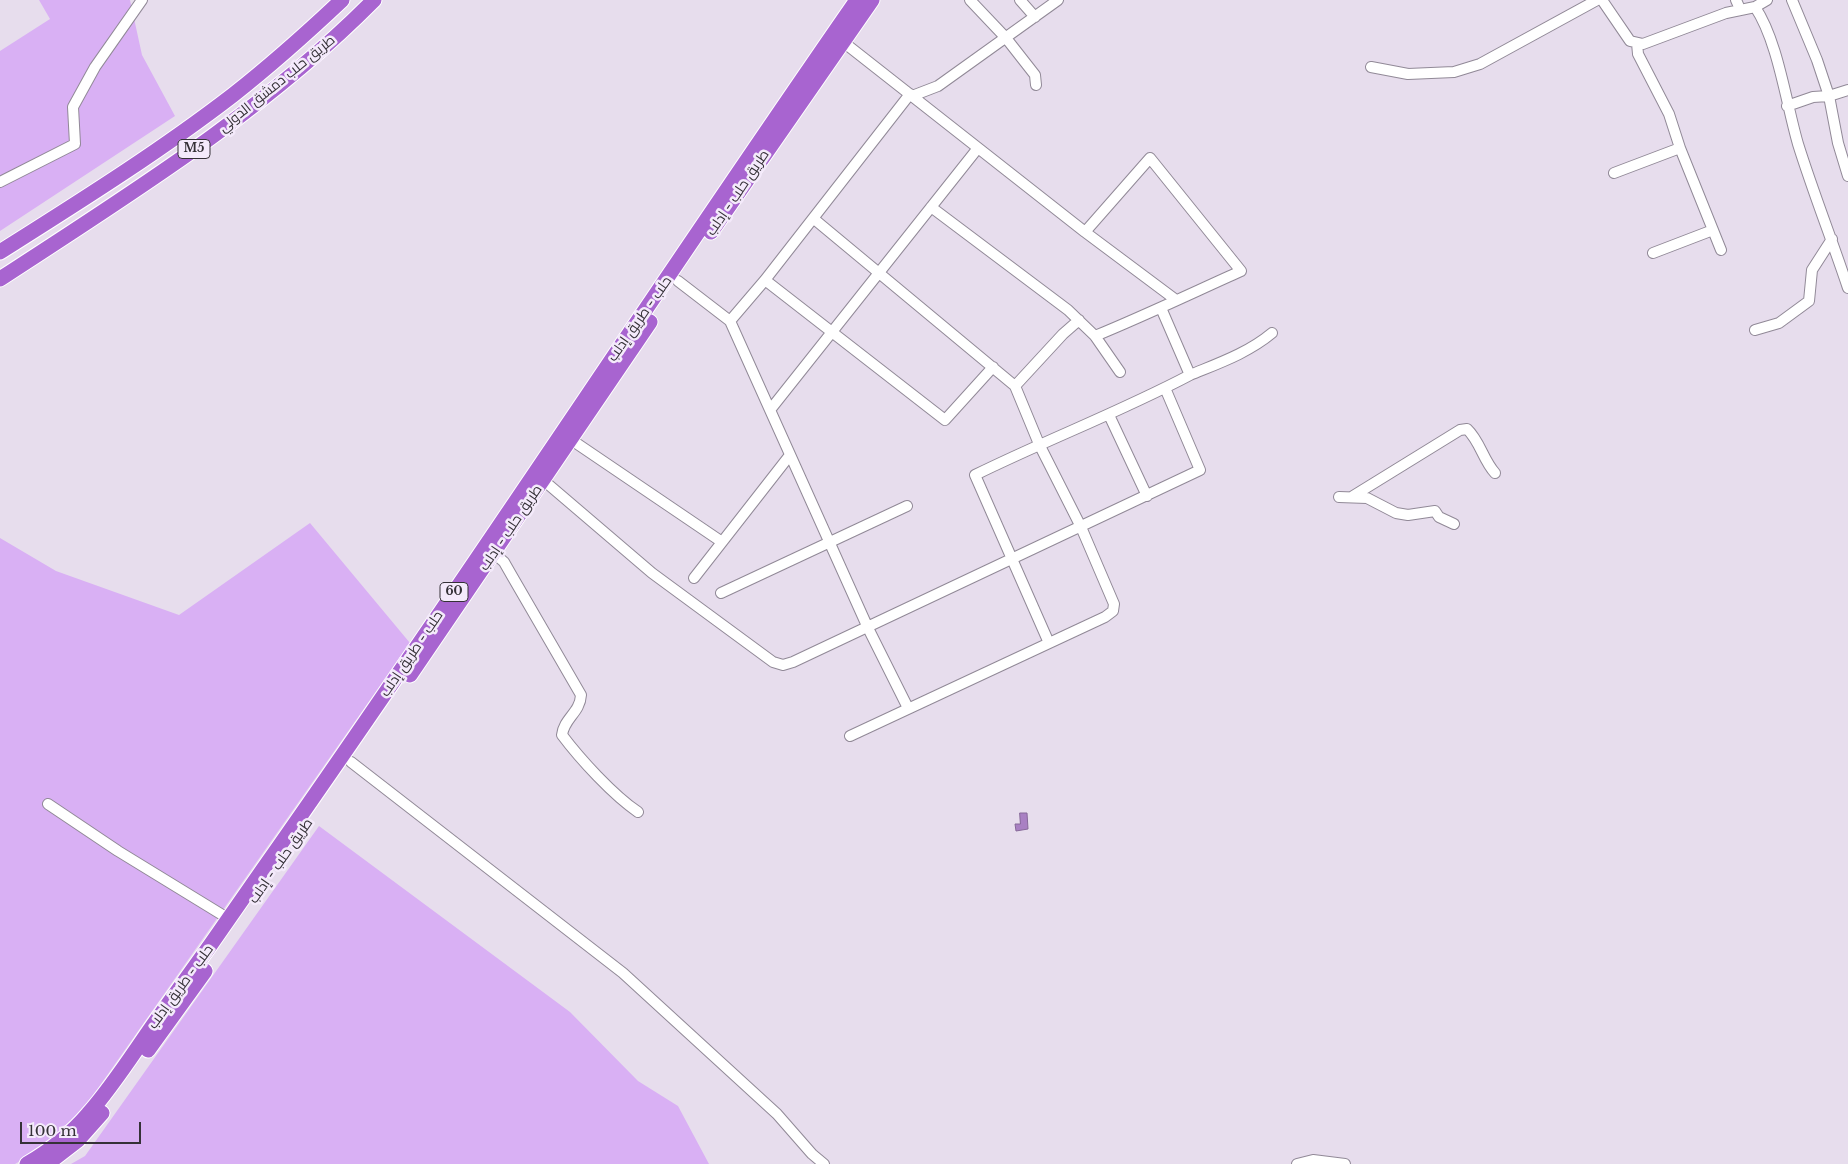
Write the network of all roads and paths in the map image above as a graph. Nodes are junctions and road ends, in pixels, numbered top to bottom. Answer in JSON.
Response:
{"nodes":[{"id":1,"x":142,"y":0,"type":"edge"},
{"id":2,"x":342,"y":0,"type":"edge"},
{"id":3,"x":374,"y":0,"type":"edge"},
{"id":4,"x":857,"y":0,"type":"edge"},
{"id":5,"x":872,"y":0,"type":"edge"},
{"id":6,"x":970,"y":0,"type":"edge"},
{"id":7,"x":1020,"y":0,"type":"edge"},
{"id":8,"x":1058,"y":0,"type":"edge"},
{"id":9,"x":1597,"y":0,"type":"edge"},
{"id":10,"x":1602,"y":0,"type":"edge"},
{"id":11,"x":1767,"y":0,"type":"edge"},
{"id":12,"x":1792,"y":0,"type":"edge"},
{"id":13,"x":1738,"y":5,"type":"edge"},
{"id":14,"x":1755,"y":7,"type":"junction"},
{"id":15,"x":1035,"y":17,"type":"junction"},
{"id":16,"x":1006,"y":38,"type":"junction"},
{"id":17,"x":842,"y":41,"type":"junction"},
{"id":18,"x":1637,"y":43,"type":"junction"},
{"id":19,"x":1371,"y":67,"type":"dead end"},
{"id":20,"x":1036,"y":85,"type":"dead end"},
{"id":21,"x":1848,"y":90,"type":"edge"},
{"id":22,"x":911,"y":95,"type":"junction"},
{"id":23,"x":1829,"y":96,"type":"junction"},
{"id":24,"x":1787,"y":106,"type":"junction"},
{"id":25,"x":978,"y":148,"type":"junction"},
{"id":26,"x":1680,"y":148,"type":"junction"},
{"id":27,"x":1614,"y":173,"type":"dead end"},
{"id":28,"x":1848,"y":176,"type":"edge"},
{"id":29,"x":0,"y":182,"type":"edge"},
{"id":30,"x":931,"y":207,"type":"junction"},
{"id":31,"x":814,"y":219,"type":"junction"},
{"id":32,"x":1713,"y":230,"type":"junction"},
{"id":33,"x":1085,"y":232,"type":"junction"},
{"id":34,"x":1832,"y":239,"type":"junction"},
{"id":35,"x":1721,"y":250,"type":"dead end"},
{"id":36,"x":0,"y":252,"type":"edge"},
{"id":37,"x":1653,"y":253,"type":"dead end"},
{"id":38,"x":879,"y":273,"type":"junction"},
{"id":39,"x":674,"y":278,"type":"junction"},
{"id":40,"x":0,"y":279,"type":"edge"},
{"id":41,"x":765,"y":280,"type":"junction"},
{"id":42,"x":1848,"y":288,"type":"edge"},
{"id":43,"x":1176,"y":300,"type":"junction"},
{"id":44,"x":1161,"y":308,"type":"junction"},
{"id":45,"x":1079,"y":320,"type":"junction"},
{"id":46,"x":730,"y":321,"type":"junction"},
{"id":47,"x":1755,"y":330,"type":"dead end"},
{"id":48,"x":832,"y":332,"type":"junction"},
{"id":49,"x":1272,"y":333,"type":"dead end"},
{"id":50,"x":1095,"y":336,"type":"junction"},
{"id":51,"x":993,"y":367,"type":"junction"},
{"id":52,"x":1120,"y":372,"type":"dead end"},
{"id":53,"x":1190,"y":375,"type":"junction"},
{"id":54,"x":1015,"y":386,"type":"junction"},
{"id":55,"x":1166,"y":388,"type":"junction"},
{"id":56,"x":770,"y":410,"type":"junction"},
{"id":57,"x":1109,"y":415,"type":"junction"},
{"id":58,"x":576,"y":442,"type":"dead end"},
{"id":59,"x":1039,"y":444,"type":"junction"},
{"id":60,"x":790,"y":455,"type":"junction"},
{"id":61,"x":1496,"y":473,"type":"dead end"},
{"id":62,"x":548,"y":485,"type":"dead end"},
{"id":63,"x":1147,"y":496,"type":"junction"},
{"id":64,"x":1353,"y":496,"type":"junction"},
{"id":65,"x":1339,"y":497,"type":"dead end"},
{"id":66,"x":907,"y":506,"type":"dead end"},
{"id":67,"x":1454,"y":524,"type":"dead end"},
{"id":68,"x":1081,"y":527,"type":"junction"},
{"id":69,"x":722,"y":542,"type":"junction"},
{"id":70,"x":829,"y":542,"type":"junction"},
{"id":71,"x":489,"y":549,"type":"junction"},
{"id":72,"x":1012,"y":559,"type":"junction"},
{"id":73,"x":694,"y":578,"type":"dead end"},
{"id":74,"x":721,"y":593,"type":"dead end"},
{"id":75,"x":868,"y":628,"type":"junction"},
{"id":76,"x":1049,"y":643,"type":"junction"},
{"id":77,"x":908,"y":708,"type":"junction"},
{"id":78,"x":850,"y":736,"type":"dead end"},
{"id":79,"x":347,"y":759,"type":"junction"},
{"id":80,"x":48,"y":804,"type":"dead end"},
{"id":81,"x":638,"y":812,"type":"dead end"},
{"id":82,"x":229,"y":919,"type":"junction"},
{"id":83,"x":27,"y":1164,"type":"edge"},
{"id":84,"x":46,"y":1164,"type":"edge"},
{"id":85,"x":824,"y":1164,"type":"edge"},
{"id":86,"x":1297,"y":1164,"type":"edge"},
{"id":87,"x":1345,"y":1164,"type":"edge"}],
"edges":[{"from":1,"to":29,"type":"street"},
{"from":2,"to":36,"type":"highway","name":"طريق حلب دمشق الدولي","number":"M5"},
{"from":3,"to":40,"type":"highway","name":"طريق حلب دمشق الدولي","number":"M5"},
{"from":4,"to":39,"type":"highway","name":"حلب - طريق إدلب","number":"60"},
{"from":5,"to":17,"type":"highway","name":"طريق حلب - إدلب","number":"60"},
{"from":6,"to":16,"type":"street"},
{"from":7,"to":15,"type":"street"},
{"from":8,"to":15,"type":"street"},
{"from":9,"to":19,"type":"street"},
{"from":10,"to":18,"type":"street"},
{"from":11,"to":14,"type":"street"},
{"from":12,"to":23,"type":"street"},
{"from":13,"to":14,"type":"street"},
{"from":13,"to":18,"type":"street"},
{"from":14,"to":24,"type":"street"},
{"from":15,"to":16,"type":"street"},
{"from":16,"to":20,"type":"street"},
{"from":16,"to":22,"type":"street"},
{"from":17,"to":22,"type":"street"},
{"from":17,"to":39,"type":"highway","name":"طريق حلب - إدلب","number":"60"},
{"from":18,"to":26,"type":"street"},
{"from":21,"to":23,"type":"street"},
{"from":22,"to":25,"type":"street"},
{"from":22,"to":31,"type":"street"},
{"from":23,"to":24,"type":"street"},
{"from":23,"to":28,"type":"street"},
{"from":24,"to":34,"type":"street"},
{"from":25,"to":30,"type":"street"},
{"from":25,"to":33,"type":"street"},
{"from":26,"to":27,"type":"street"},
{"from":26,"to":32,"type":"street"},
{"from":30,"to":38,"type":"street"},
{"from":30,"to":45,"type":"street"},
{"from":31,"to":38,"type":"street"},
{"from":31,"to":41,"type":"street"},
{"from":32,"to":35,"type":"street"},
{"from":32,"to":37,"type":"street"},
{"from":33,"to":43,"type":"street"},
{"from":33,"to":43,"type":"street"},
{"from":34,"to":42,"type":"street"},
{"from":34,"to":47,"type":"street"},
{"from":38,"to":48,"type":"street"},
{"from":38,"to":51,"type":"street"},
{"from":39,"to":46,"type":"street"},
{"from":39,"to":71,"type":"highway","name":"طريق حلب - إدلب","number":"60"},
{"from":41,"to":46,"type":"street"},
{"from":41,"to":48,"type":"street"},
{"from":43,"to":44,"type":"street"},
{"from":44,"to":50,"type":"street"},
{"from":44,"to":53,"type":"street"},
{"from":45,"to":50,"type":"street"},
{"from":45,"to":54,"type":"street"},
{"from":46,"to":56,"type":"street"},
{"from":48,"to":51,"type":"street"},
{"from":48,"to":56,"type":"street"},
{"from":49,"to":53,"type":"street"},
{"from":50,"to":52,"type":"street"},
{"from":51,"to":54,"type":"street"},
{"from":53,"to":55,"type":"street"},
{"from":54,"to":59,"type":"street"},
{"from":55,"to":57,"type":"street"},
{"from":55,"to":63,"type":"street"},
{"from":56,"to":60,"type":"street"},
{"from":57,"to":59,"type":"street"},
{"from":57,"to":63,"type":"street"},
{"from":58,"to":69,"type":"street"},
{"from":59,"to":68,"type":"street"},
{"from":59,"to":72,"type":"street"},
{"from":60,"to":69,"type":"street"},
{"from":60,"to":70,"type":"street"},
{"from":61,"to":64,"type":"street"},
{"from":62,"to":75,"type":"street"},
{"from":63,"to":68,"type":"street"},
{"from":64,"to":65,"type":"street"},
{"from":64,"to":67,"type":"street"},
{"from":66,"to":70,"type":"street"},
{"from":68,"to":72,"type":"street"},
{"from":68,"to":76,"type":"street"},
{"from":69,"to":73,"type":"street"},
{"from":70,"to":74,"type":"street"},
{"from":70,"to":75,"type":"street"},
{"from":71,"to":79,"type":"highway","name":"طريق حلب - إدلب","number":"60"},
{"from":71,"to":81,"type":"street"},
{"from":72,"to":75,"type":"street"},
{"from":72,"to":76,"type":"street"},
{"from":75,"to":77,"type":"street"},
{"from":76,"to":77,"type":"street"},
{"from":77,"to":78,"type":"street"},
{"from":79,"to":82,"type":"highway","name":"حلب - طريق إدلب","number":"60"},
{"from":79,"to":84,"type":"highway","name":"طريق حلب - إدلب","number":"60"},
{"from":79,"to":85,"type":"street"},
{"from":80,"to":82,"type":"street"},
{"from":82,"to":83,"type":"highway","name":"حلب - طريق إدلب","number":"60"},
{"from":86,"to":87,"type":"street"}]}
